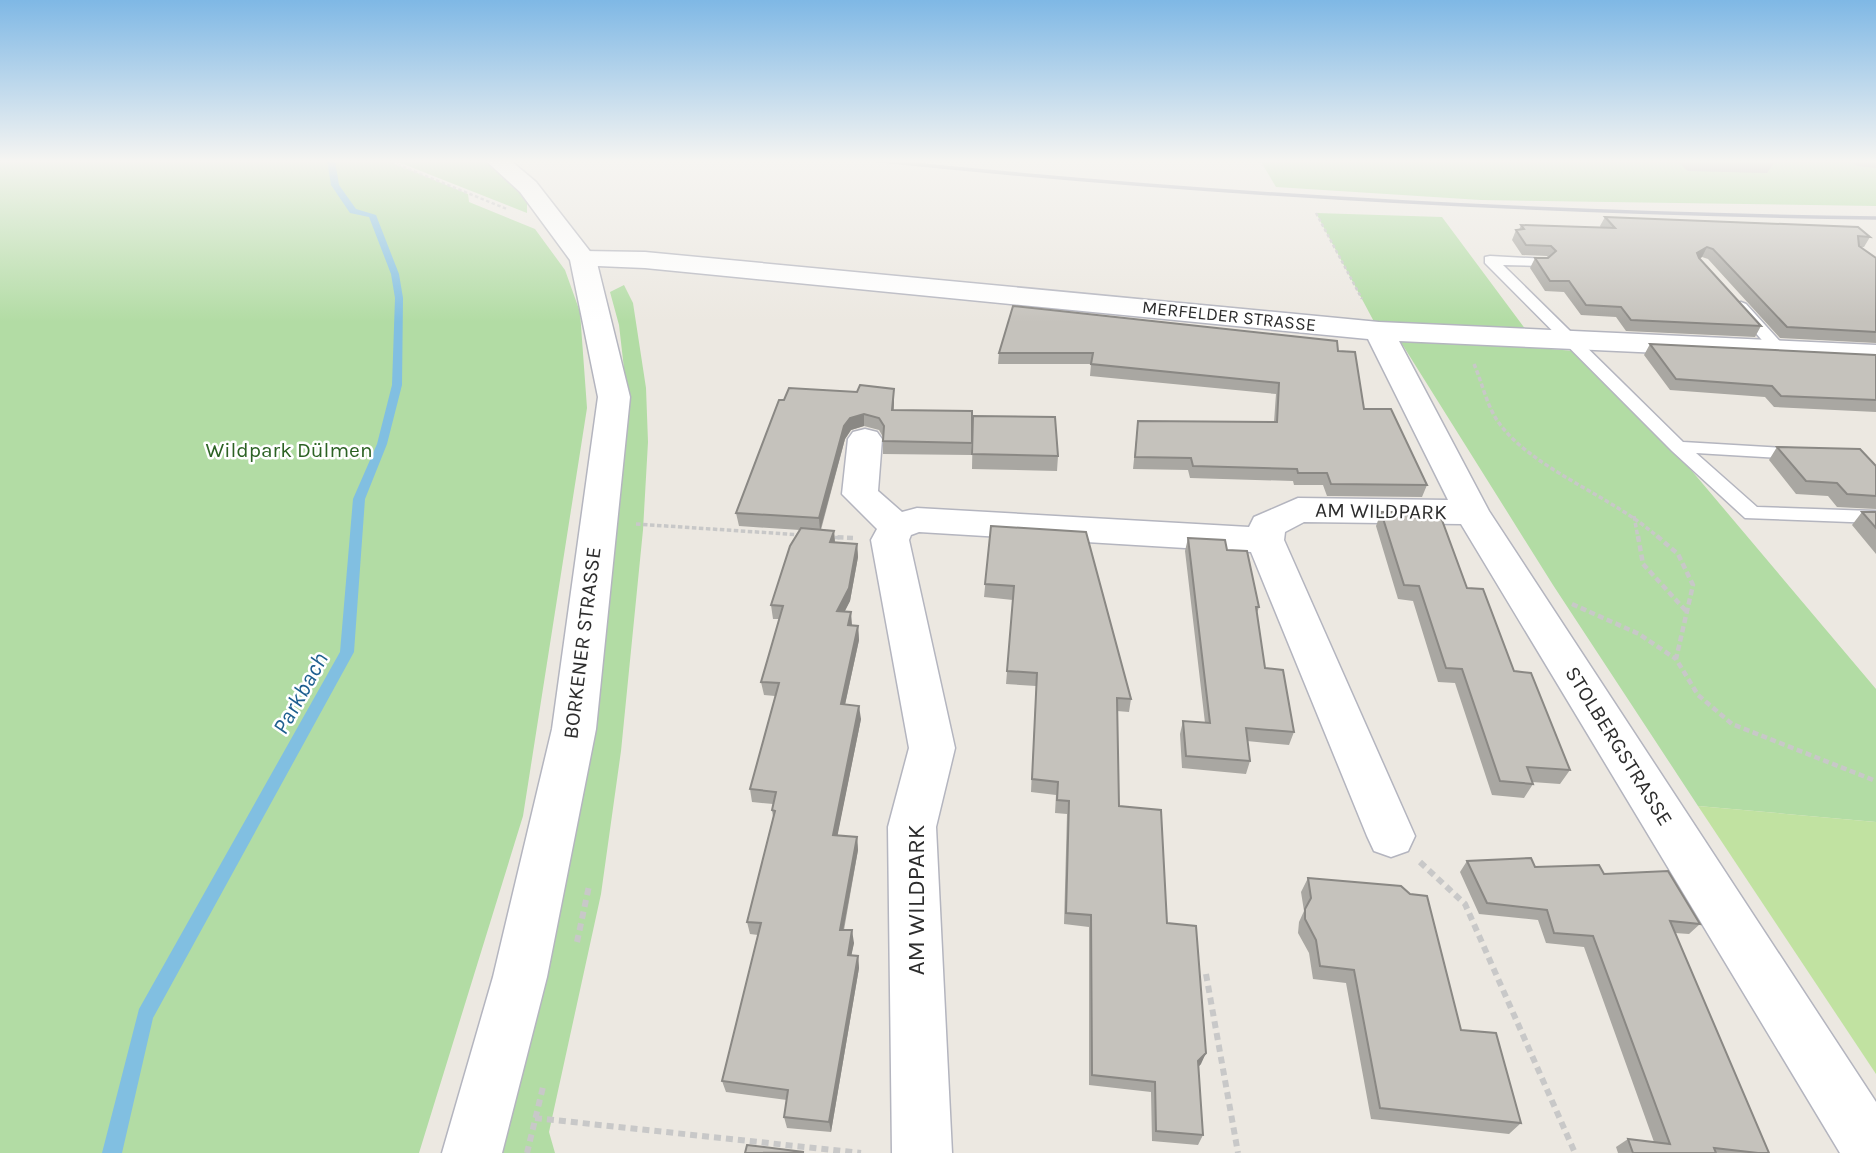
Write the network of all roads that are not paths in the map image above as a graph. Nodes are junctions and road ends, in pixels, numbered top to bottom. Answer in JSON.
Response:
{"nodes":[{"id":1,"x":552,"y":214,"type":"edge"},
{"id":2,"x":583,"y":259,"type":"junction"},
{"id":3,"x":1542,"y":262,"type":"edge"},
{"id":4,"x":1727,"y":293,"type":"edge"},
{"id":5,"x":1379,"y":331,"type":"junction"},
{"id":6,"x":1572,"y":340,"type":"junction"},
{"id":7,"x":1779,"y":350,"type":"junction"},
{"id":8,"x":1876,"y":354,"type":"edge"},
{"id":9,"x":865,"y":439,"type":"dead end"},
{"id":10,"x":1678,"y":447,"type":"junction"},
{"id":11,"x":1795,"y":453,"type":"edge"},
{"id":12,"x":1472,"y":512,"type":"junction"},
{"id":13,"x":1873,"y":517,"type":"edge"},
{"id":14,"x":893,"y":534,"type":"junction"},
{"id":15,"x":1265,"y":540,"type":"junction"},
{"id":16,"x":1391,"y":836,"type":"road end"},
{"id":17,"x":472,"y":1153,"type":"edge"},
{"id":18,"x":922,"y":1153,"type":"edge"},
{"id":19,"x":1874,"y":1153,"type":"edge"}],
"edges":[{"from":1,"to":2,"type":"street","name":"BORKENER STRASSE"},
{"from":2,"to":5,"type":"street","name":"MERFELDER STRASSE"},
{"from":2,"to":17,"type":"street","name":"BORKENER STRASSE"},
{"from":3,"to":6,"type":"lane"},
{"from":4,"to":7,"type":"lane"},
{"from":5,"to":6,"type":"street","name":"MERFELDER STRASSE"},
{"from":5,"to":12,"type":"street","name":"STOLBERGSTRASSE"},
{"from":6,"to":7,"type":"street","name":"MERFELDER STRASSE"},
{"from":6,"to":10,"type":"lane"},
{"from":7,"to":8,"type":"street","name":"MERFELDER STRASSE"},
{"from":9,"to":14,"type":"street"},
{"from":10,"to":11,"type":"lane"},
{"from":10,"to":13,"type":"lane"},
{"from":12,"to":15,"type":"street","name":"AM WILDPARK"},
{"from":12,"to":19,"type":"street","name":"STOLBERGSTRASSE"},
{"from":14,"to":15,"type":"street"},
{"from":14,"to":18,"type":"street","name":"AM WILDPARK"},
{"from":15,"to":16,"type":"street"}]}
